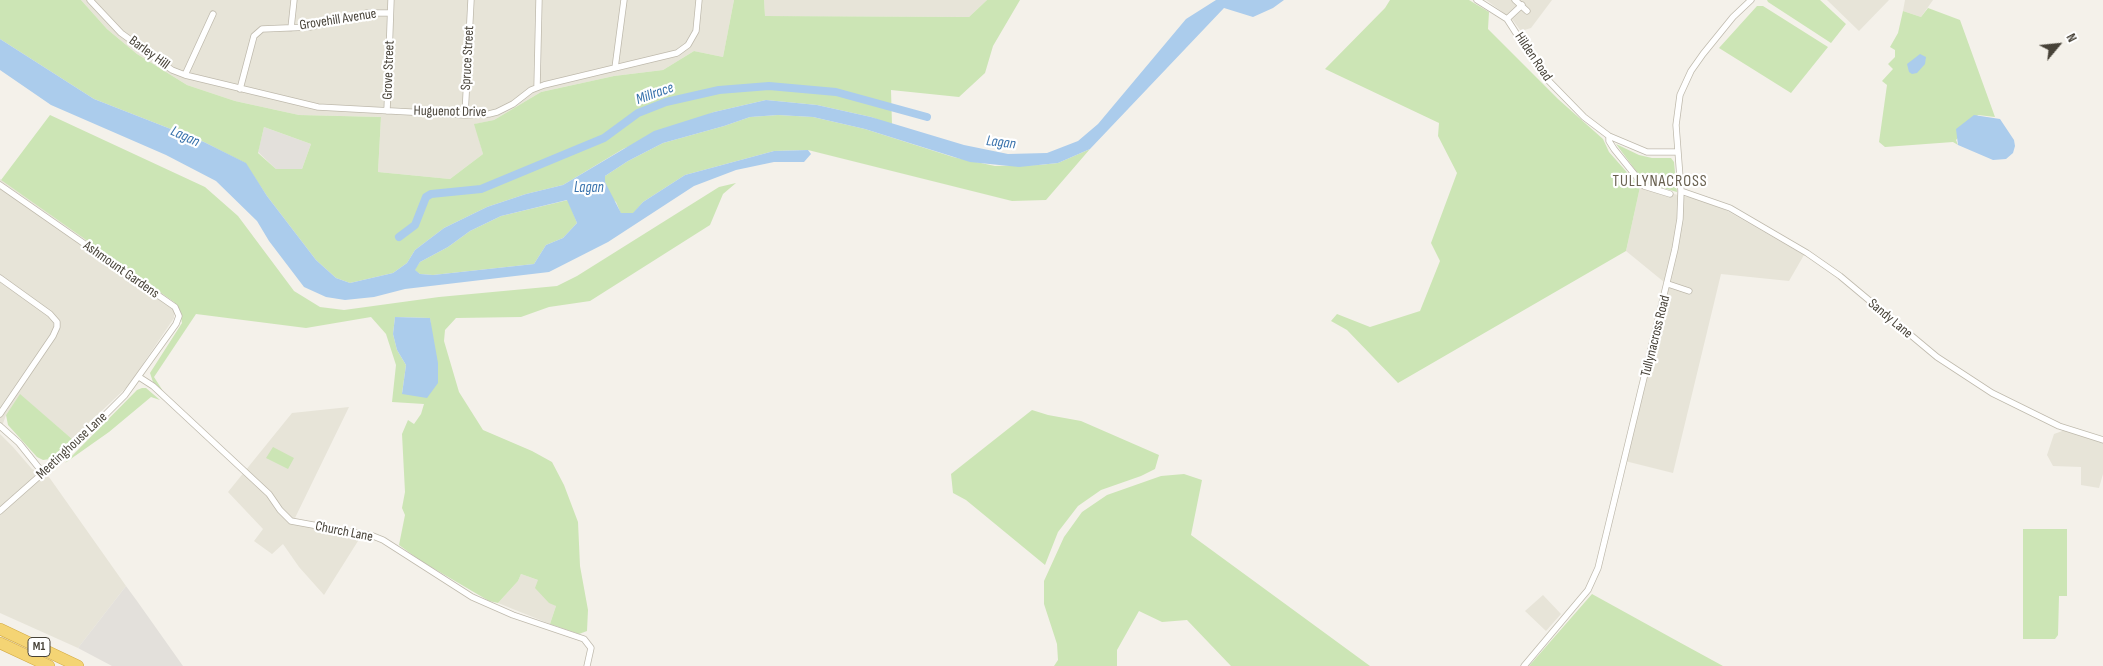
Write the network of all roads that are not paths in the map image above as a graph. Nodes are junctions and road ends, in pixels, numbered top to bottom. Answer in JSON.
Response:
{"nodes":[{"id":1,"x":90,"y":0,"type":"edge"},
{"id":2,"x":294,"y":0,"type":"edge"},
{"id":3,"x":391,"y":0,"type":"edge"},
{"id":4,"x":472,"y":0,"type":"edge"},
{"id":5,"x":539,"y":0,"type":"edge"},
{"id":6,"x":624,"y":0,"type":"edge"},
{"id":7,"x":699,"y":0,"type":"edge"},
{"id":8,"x":1477,"y":0,"type":"edge"},
{"id":9,"x":1515,"y":0,"type":"edge"},
{"id":10,"x":1751,"y":0,"type":"edge"},
{"id":11,"x":1522,"y":4,"type":"junction"},
{"id":12,"x":1527,"y":11,"type":"dead end"},
{"id":13,"x":390,"y":13,"type":"junction"},
{"id":14,"x":213,"y":14,"type":"dead end"},
{"id":15,"x":1507,"y":19,"type":"junction"},
{"id":16,"x":291,"y":28,"type":"junction"},
{"id":17,"x":615,"y":68,"type":"junction"},
{"id":18,"x":185,"y":75,"type":"junction"},
{"id":19,"x":537,"y":87,"type":"junction"},
{"id":20,"x":240,"y":90,"type":"junction"},
{"id":21,"x":387,"y":111,"type":"junction"},
{"id":22,"x":465,"y":115,"type":"junction"},
{"id":23,"x":1610,"y":136,"type":"junction"},
{"id":24,"x":1678,"y":152,"type":"junction"},
{"id":25,"x":0,"y":185,"type":"edge"},
{"id":26,"x":1681,"y":191,"type":"junction"},
{"id":27,"x":1670,"y":194,"type":"dead end"},
{"id":28,"x":0,"y":278,"type":"edge"},
{"id":29,"x":1668,"y":284,"type":"junction"},
{"id":30,"x":1689,"y":291,"type":"dead end"},
{"id":31,"x":139,"y":377,"type":"junction"},
{"id":32,"x":0,"y":414,"type":"edge"},
{"id":33,"x":0,"y":426,"type":"edge"},
{"id":34,"x":2103,"y":440,"type":"edge"},
{"id":35,"x":43,"y":473,"type":"junction"},
{"id":36,"x":0,"y":511,"type":"edge"},
{"id":37,"x":0,"y":629,"type":"edge"},
{"id":38,"x":0,"y":643,"type":"edge"},
{"id":39,"x":49,"y":666,"type":"edge"},
{"id":40,"x":78,"y":666,"type":"edge"},
{"id":41,"x":587,"y":666,"type":"edge"},
{"id":42,"x":1524,"y":666,"type":"edge"}],
"edges":[{"from":1,"to":18,"type":"street","name":"Barley Hill"},
{"from":2,"to":16,"type":"street"},
{"from":3,"to":13,"type":"street","name":"Grove Street"},
{"from":4,"to":22,"type":"street","name":"Spruce Street"},
{"from":5,"to":19,"type":"street"},
{"from":6,"to":17,"type":"street"},
{"from":7,"to":17,"type":"street","name":"Huguenot Drive"},
{"from":8,"to":15,"type":"street","name":"Hilden Road"},
{"from":9,"to":11,"type":"street"},
{"from":10,"to":24,"type":"street","name":"Tullynacross Road"},
{"from":11,"to":12,"type":"street"},
{"from":11,"to":15,"type":"street"},
{"from":13,"to":16,"type":"street","name":"Grovehill Avenue"},
{"from":13,"to":21,"type":"street","name":"Grove Street"},
{"from":14,"to":18,"type":"street","name":"Barley Hill"},
{"from":15,"to":23,"type":"street","name":"Hilden Road"},
{"from":16,"to":20,"type":"street","name":"Grovehill Avenue"},
{"from":17,"to":19,"type":"street","name":"Huguenot Drive"},
{"from":18,"to":20,"type":"street","name":"Huguenot Drive"},
{"from":19,"to":22,"type":"street","name":"Huguenot Drive"},
{"from":20,"to":21,"type":"street","name":"Huguenot Drive"},
{"from":21,"to":22,"type":"street","name":"Huguenot Drive"},
{"from":23,"to":24,"type":"street","name":"Hilden Road"},
{"from":23,"to":27,"type":"street","name":"Hilden Road"},
{"from":24,"to":26,"type":"street","name":"Tullynacross Road"},
{"from":25,"to":31,"type":"street","name":"Ashmount Gardens"},
{"from":26,"to":29,"type":"street","name":"Tullynacross Road"},
{"from":26,"to":34,"type":"street","name":"Sandy Lane"},
{"from":28,"to":32,"type":"street"},
{"from":29,"to":30,"type":"street"},
{"from":29,"to":42,"type":"street","name":"Tullynacross Road"},
{"from":31,"to":35,"type":"street","name":"Meetinghouse Lane"},
{"from":31,"to":41,"type":"street","name":"Church Lane"},
{"from":33,"to":35,"type":"street"},
{"from":35,"to":36,"type":"street","name":"Meetinghouse Lane"},
{"from":37,"to":40,"type":"highway","number":"M1"},
{"from":38,"to":39,"type":"highway","number":"M1"}]}
